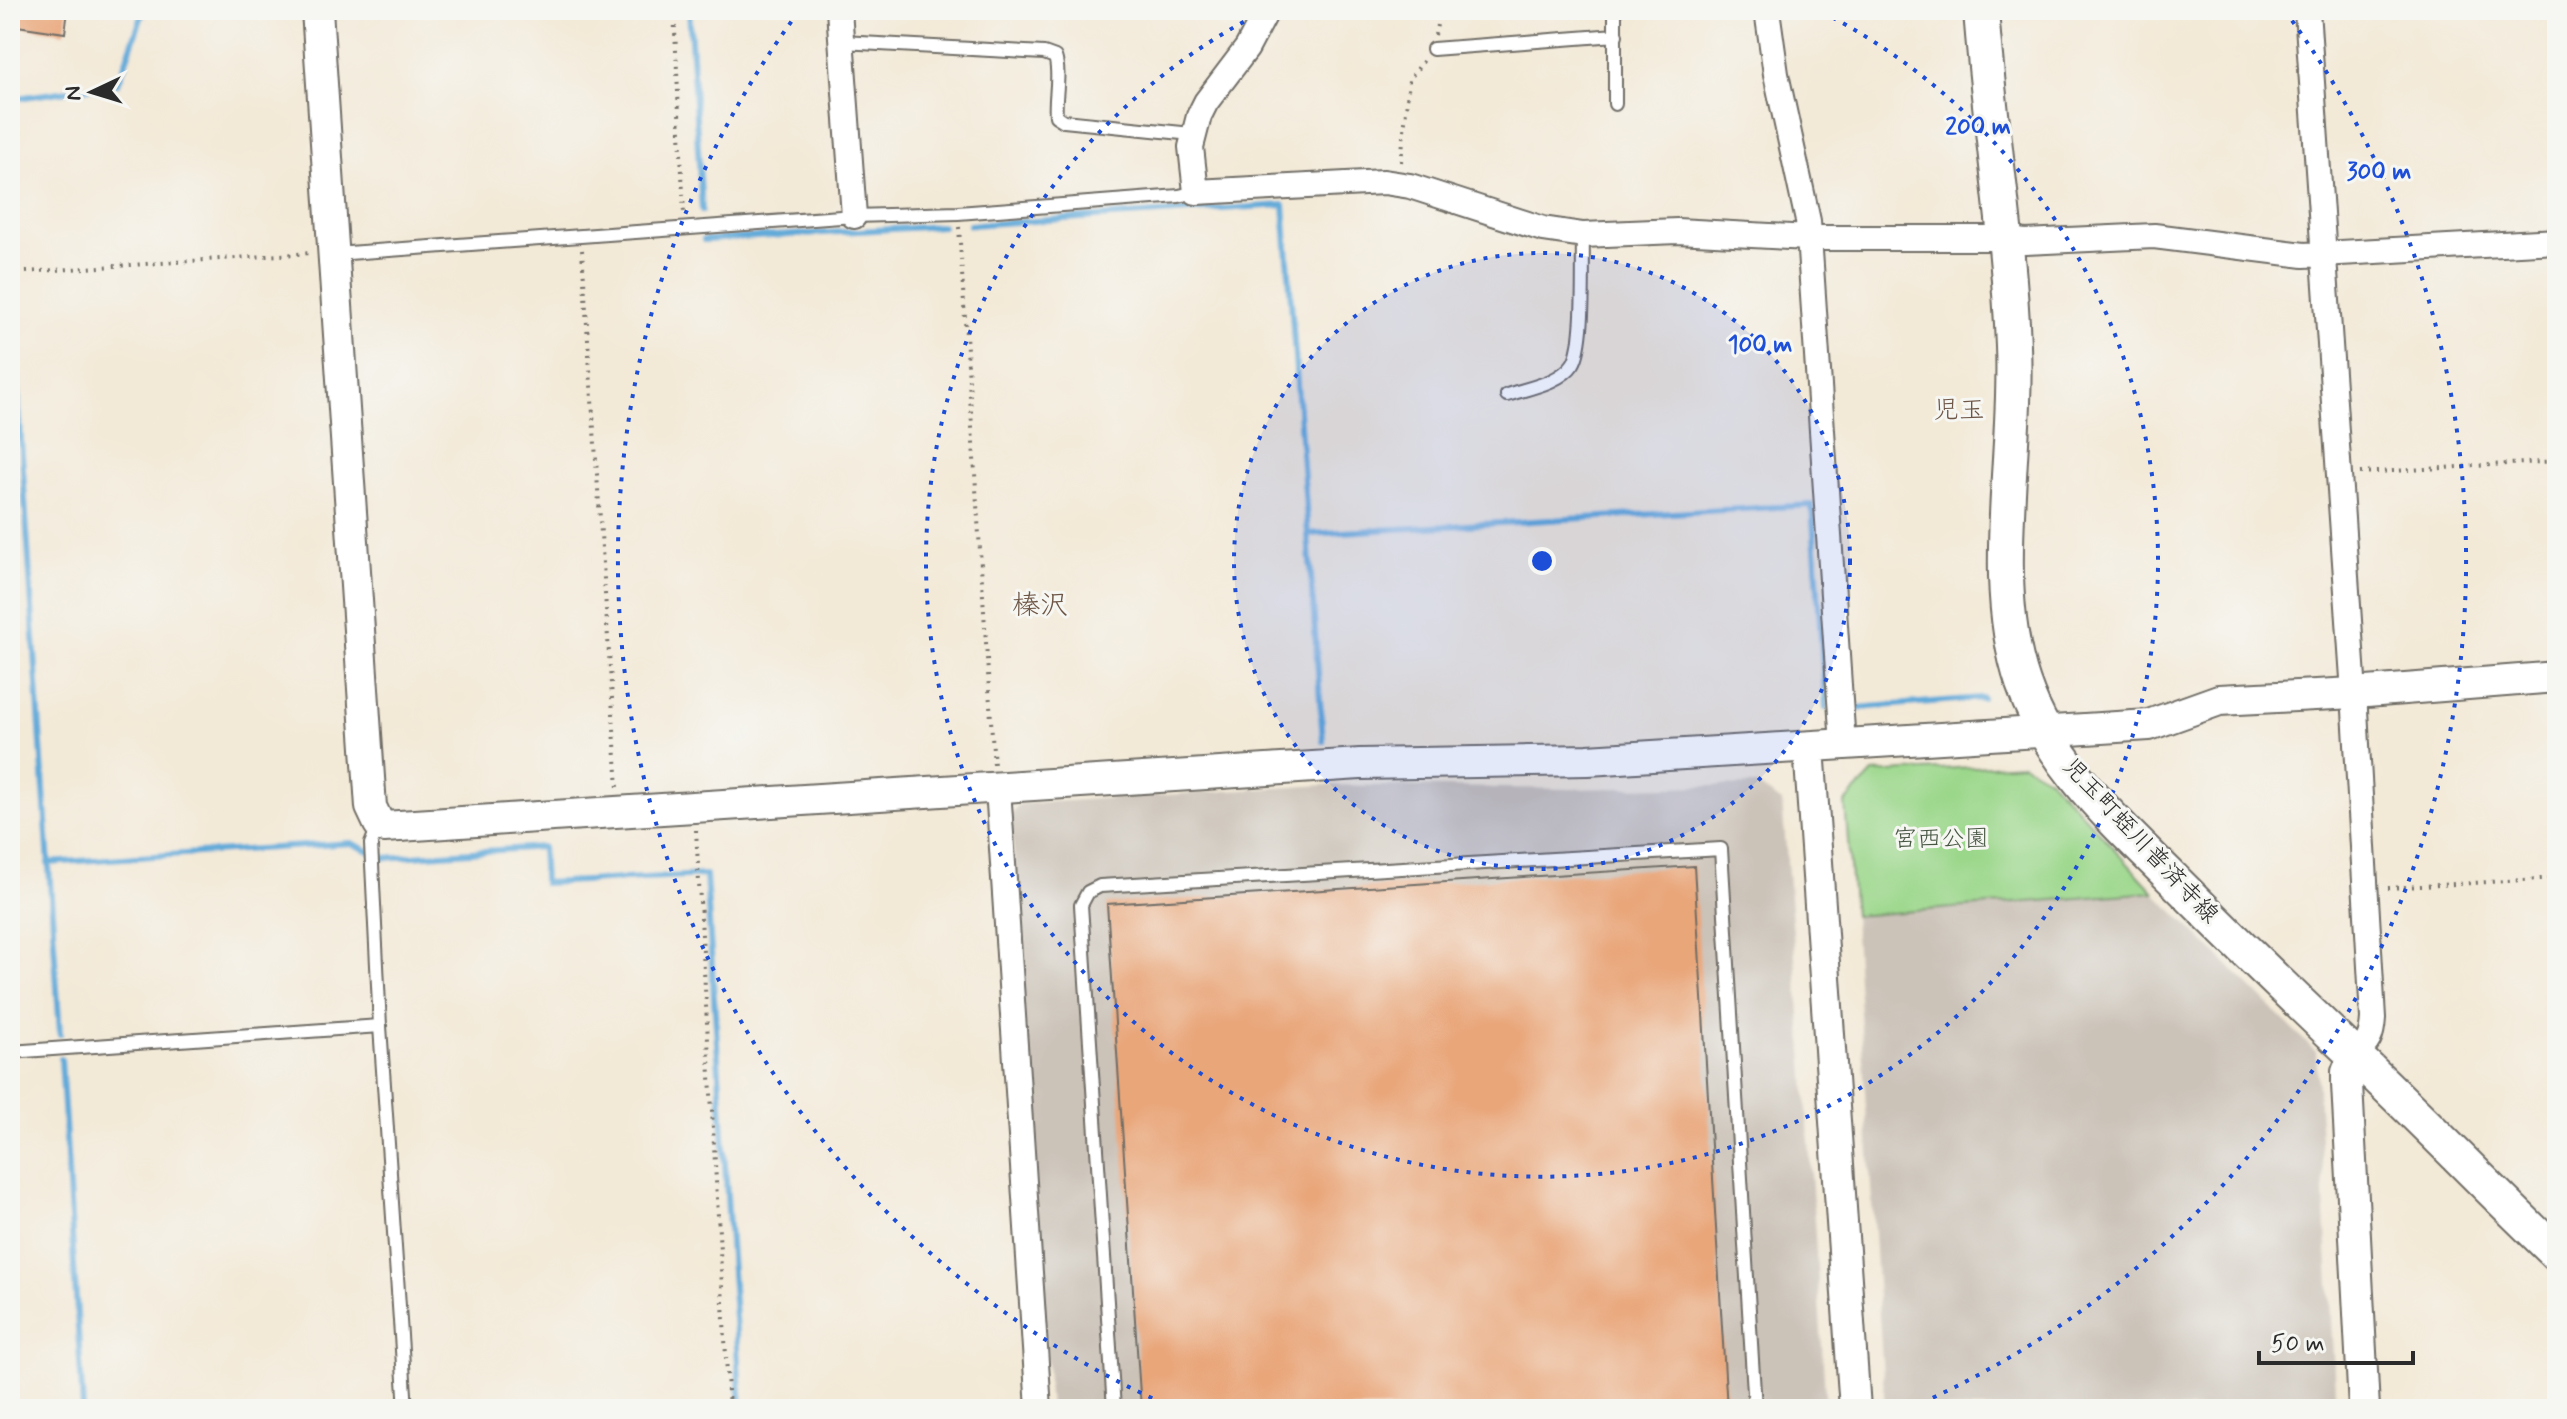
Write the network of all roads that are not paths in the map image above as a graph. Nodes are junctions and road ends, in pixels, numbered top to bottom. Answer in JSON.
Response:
{"nodes":[{"id":1,"x":317,"y":10,"type":"edge"},
{"id":2,"x":839,"y":10,"type":"edge"},
{"id":3,"x":1267,"y":10,"type":"edge"},
{"id":4,"x":1615,"y":10,"type":"edge"},
{"id":5,"x":1767,"y":10,"type":"edge"},
{"id":6,"x":1981,"y":10,"type":"edge"},
{"id":7,"x":2307,"y":10,"type":"edge"},
{"id":8,"x":1616,"y":35,"type":"junction"},
{"id":9,"x":842,"y":42,"type":"junction"},
{"id":10,"x":1433,"y":49,"type":"road end"},
{"id":11,"x":1615,"y":104,"type":"dead end"},
{"id":12,"x":1192,"y":134,"type":"junction"},
{"id":13,"x":1196,"y":192,"type":"junction"},
{"id":14,"x":854,"y":216,"type":"junction"},
{"id":15,"x":1583,"y":235,"type":"junction"},
{"id":16,"x":1809,"y":238,"type":"junction"},
{"id":17,"x":2007,"y":241,"type":"junction"},
{"id":18,"x":2557,"y":241,"type":"edge"},
{"id":19,"x":335,"y":254,"type":"junction"},
{"id":20,"x":2324,"y":254,"type":"junction"},
{"id":21,"x":1507,"y":395,"type":"dead end"},
{"id":22,"x":2557,"y":677,"type":"edge"},
{"id":23,"x":2354,"y":693,"type":"junction"},
{"id":24,"x":2043,"y":730,"type":"junction"},
{"id":25,"x":1843,"y":745,"type":"junction"},
{"id":26,"x":1809,"y":747,"type":"junction"},
{"id":27,"x":998,"y":788,"type":"junction"},
{"id":28,"x":379,"y":824,"type":"junction"},
{"id":29,"x":380,"y":1026,"type":"junction"},
{"id":30,"x":10,"y":1052,"type":"edge"},
{"id":31,"x":2354,"y":1055,"type":"junction"},
{"id":32,"x":2557,"y":1254,"type":"edge"},
{"id":33,"x":406,"y":1409,"type":"edge"},
{"id":34,"x":1039,"y":1409,"type":"edge"},
{"id":35,"x":1114,"y":1409,"type":"edge"},
{"id":36,"x":1755,"y":1409,"type":"edge"},
{"id":37,"x":1855,"y":1409,"type":"edge"},
{"id":38,"x":2364,"y":1409,"type":"edge"}],
"edges":[{"from":1,"to":19,"type":"street"},
{"from":2,"to":9,"type":"street"},
{"from":3,"to":12,"type":"street"},
{"from":4,"to":8,"type":"lane"},
{"from":5,"to":16,"type":"street"},
{"from":6,"to":17,"type":"main road","name":"児玉町蛭川普済寺線"},
{"from":7,"to":20,"type":"street"},
{"from":8,"to":10,"type":"lane"},
{"from":8,"to":11,"type":"lane"},
{"from":9,"to":12,"type":"lane"},
{"from":9,"to":14,"type":"street"},
{"from":12,"to":13,"type":"street"},
{"from":13,"to":14,"type":"lane"},
{"from":13,"to":15,"type":"street"},
{"from":14,"to":19,"type":"lane"},
{"from":15,"to":16,"type":"street"},
{"from":15,"to":21,"type":"lane"},
{"from":16,"to":17,"type":"street"},
{"from":16,"to":25,"type":"street"},
{"from":17,"to":20,"type":"street"},
{"from":17,"to":24,"type":"main road","name":"児玉町蛭川普済寺線"},
{"from":18,"to":20,"type":"street"},
{"from":19,"to":28,"type":"street"},
{"from":20,"to":23,"type":"street"},
{"from":22,"to":23,"type":"street"},
{"from":23,"to":24,"type":"street"},
{"from":23,"to":31,"type":"street"},
{"from":24,"to":25,"type":"street"},
{"from":24,"to":31,"type":"main road","name":"児玉町蛭川普済寺線"},
{"from":25,"to":26,"type":"street"},
{"from":26,"to":27,"type":"street"},
{"from":26,"to":37,"type":"street"},
{"from":27,"to":28,"type":"street"},
{"from":27,"to":34,"type":"street"},
{"from":28,"to":29,"type":"lane"},
{"from":29,"to":30,"type":"lane"},
{"from":29,"to":33,"type":"lane"},
{"from":31,"to":32,"type":"main road","name":"児玉町蛭川普済寺線"},
{"from":31,"to":38,"type":"street"},
{"from":35,"to":36,"type":"lane"}]}
